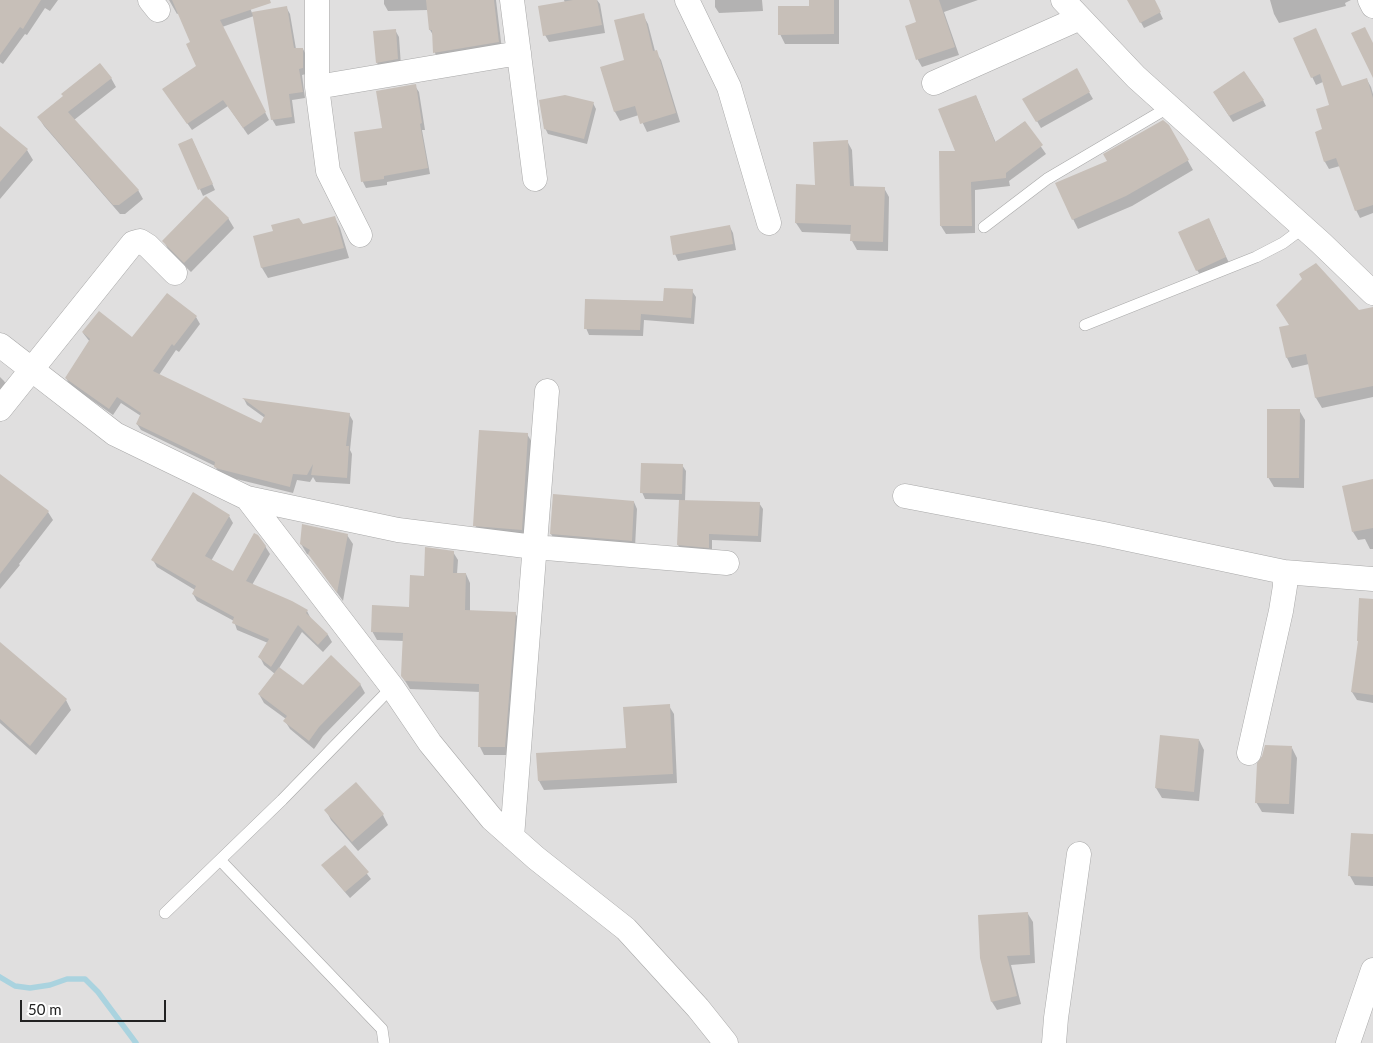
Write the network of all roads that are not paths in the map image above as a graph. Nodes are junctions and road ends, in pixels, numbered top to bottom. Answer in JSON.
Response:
{"nodes":[{"id":1,"x":317,"y":0,"type":"edge"},
{"id":2,"x":512,"y":0,"type":"edge"},
{"id":3,"x":687,"y":0,"type":"edge"},
{"id":4,"x":1063,"y":0,"type":"edge"},
{"id":5,"x":1370,"y":0,"type":"edge"},
{"id":6,"x":1373,"y":6,"type":"edge"},
{"id":7,"x":1080,"y":18,"type":"junction"},
{"id":8,"x":519,"y":54,"type":"junction"},
{"id":9,"x":934,"y":84,"type":"dead end"},
{"id":10,"x":317,"y":87,"type":"junction"},
{"id":11,"x":1169,"y":107,"type":"junction"},
{"id":12,"x":535,"y":179,"type":"dead end"},
{"id":13,"x":770,"y":223,"type":"dead end"},
{"id":14,"x":984,"y":227,"type":"dead end"},
{"id":15,"x":1303,"y":228,"type":"junction"},
{"id":16,"x":360,"y":235,"type":"dead end"},
{"id":17,"x":175,"y":273,"type":"dead end"},
{"id":18,"x":1373,"y":293,"type":"edge"},
{"id":19,"x":1085,"y":325,"type":"dead end"},
{"id":20,"x":0,"y":346,"type":"edge"},
{"id":21,"x":32,"y":371,"type":"junction"},
{"id":22,"x":546,"y":391,"type":"dead end"},
{"id":23,"x":0,"y":409,"type":"edge"},
{"id":24,"x":905,"y":496,"type":"dead end"},
{"id":25,"x":247,"y":498,"type":"junction"},
{"id":26,"x":534,"y":547,"type":"junction"},
{"id":27,"x":727,"y":563,"type":"dead end"},
{"id":28,"x":1284,"y":572,"type":"junction"},
{"id":29,"x":1373,"y":579,"type":"edge"},
{"id":30,"x":392,"y":687,"type":"junction"},
{"id":31,"x":1249,"y":752,"type":"dead end"},
{"id":32,"x":512,"y":838,"type":"junction"},
{"id":33,"x":1079,"y":854,"type":"dead end"},
{"id":34,"x":220,"y":860,"type":"junction"},
{"id":35,"x":165,"y":913,"type":"dead end"},
{"id":36,"x":1373,"y":970,"type":"edge"},
{"id":37,"x":384,"y":1043,"type":"edge"},
{"id":38,"x":726,"y":1043,"type":"edge"},
{"id":39,"x":1054,"y":1043,"type":"edge"},
{"id":40,"x":1348,"y":1043,"type":"edge"}],
"edges":[{"from":1,"to":10,"type":"street"},
{"from":2,"to":8,"type":"street"},
{"from":3,"to":13,"type":"street"},
{"from":4,"to":7,"type":"street"},
{"from":5,"to":6,"type":"street"},
{"from":7,"to":9,"type":"street"},
{"from":7,"to":11,"type":"street"},
{"from":8,"to":10,"type":"street"},
{"from":8,"to":12,"type":"street"},
{"from":10,"to":16,"type":"street"},
{"from":11,"to":14,"type":"lane"},
{"from":11,"to":15,"type":"street"},
{"from":15,"to":18,"type":"street"},
{"from":15,"to":19,"type":"lane"},
{"from":17,"to":21,"type":"street"},
{"from":20,"to":21,"type":"street"},
{"from":21,"to":23,"type":"street"},
{"from":21,"to":25,"type":"street"},
{"from":22,"to":26,"type":"street"},
{"from":24,"to":28,"type":"street"},
{"from":25,"to":26,"type":"street"},
{"from":25,"to":30,"type":"street"},
{"from":26,"to":27,"type":"street"},
{"from":26,"to":32,"type":"street"},
{"from":28,"to":29,"type":"street"},
{"from":28,"to":31,"type":"street"},
{"from":30,"to":32,"type":"street"},
{"from":30,"to":34,"type":"lane"},
{"from":32,"to":38,"type":"street"},
{"from":33,"to":39,"type":"street"},
{"from":34,"to":35,"type":"lane"},
{"from":34,"to":37,"type":"lane"},
{"from":36,"to":40,"type":"street"}]}
